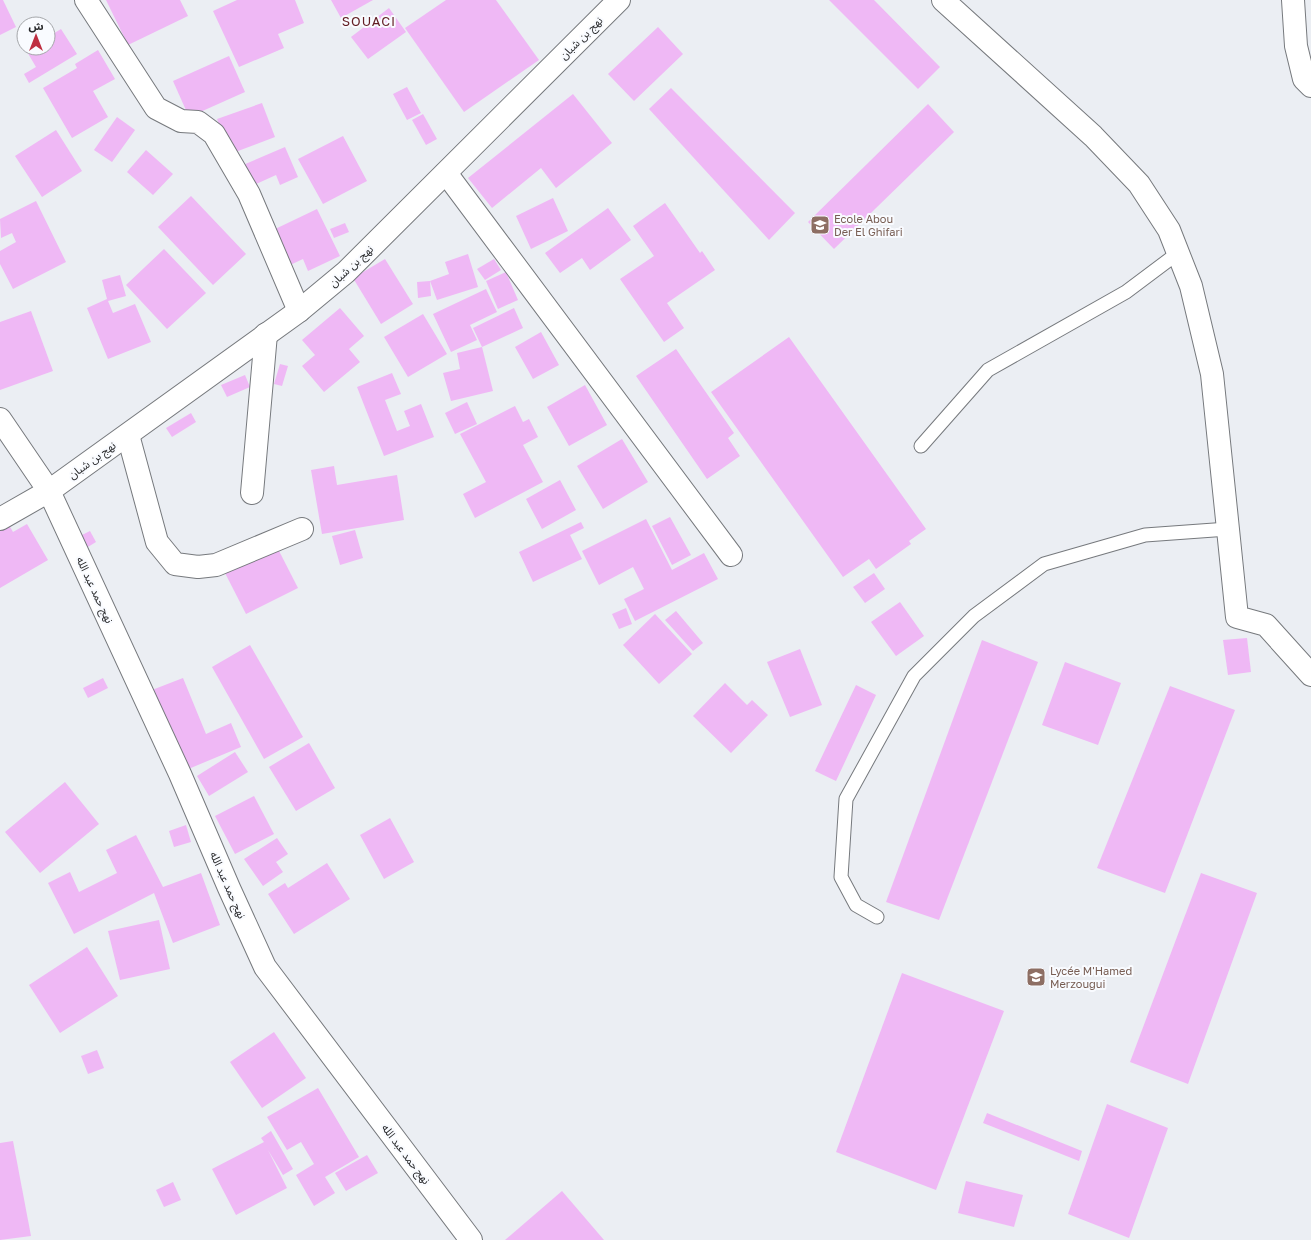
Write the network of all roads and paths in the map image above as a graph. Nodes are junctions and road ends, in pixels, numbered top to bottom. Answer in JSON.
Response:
{"nodes":[{"id":1,"x":86,"y":0,"type":"edge"},
{"id":2,"x":618,"y":0,"type":"edge"},
{"id":3,"x":943,"y":0,"type":"edge"},
{"id":4,"x":1292,"y":0,"type":"edge"},
{"id":5,"x":1311,"y":86,"type":"edge"},
{"id":6,"x":446,"y":173,"type":"junction"},
{"id":7,"x":1178,"y":252,"type":"junction"},
{"id":8,"x":299,"y":311,"type":"junction"},
{"id":9,"x":266,"y":334,"type":"junction"},
{"id":10,"x":0,"y":419,"type":"edge"},
{"id":11,"x":128,"y":434,"type":"junction"},
{"id":12,"x":921,"y":446,"type":"dead end"},
{"id":13,"x":49,"y":491,"type":"junction"},
{"id":14,"x":252,"y":493,"type":"dead end"},
{"id":15,"x":0,"y":519,"type":"edge"},
{"id":16,"x":302,"y":529,"type":"dead end"},
{"id":17,"x":1228,"y":529,"type":"junction"},
{"id":18,"x":731,"y":556,"type":"dead end"},
{"id":19,"x":1311,"y":675,"type":"edge"},
{"id":20,"x":878,"y":917,"type":"dead end"},
{"id":21,"x":471,"y":1240,"type":"edge"}],
"edges":[{"from":1,"to":8,"type":"street"},
{"from":2,"to":6,"type":"street","name":"نهج بن شبان"},
{"from":3,"to":7,"type":"street"},
{"from":4,"to":5,"type":"street"},
{"from":6,"to":8,"type":"street","name":"نهج بن شبان"},
{"from":6,"to":18,"type":"street"},
{"from":7,"to":12,"type":"lane"},
{"from":7,"to":17,"type":"street"},
{"from":8,"to":9,"type":"street","name":"نهج بن شبان"},
{"from":9,"to":11,"type":"street","name":"نهج بن شبان"},
{"from":9,"to":14,"type":"street"},
{"from":10,"to":13,"type":"street","name":"نهج حمد عبد الله"},
{"from":11,"to":13,"type":"street","name":"نهج بن شبان"},
{"from":11,"to":16,"type":"street"},
{"from":13,"to":15,"type":"street","name":"نهج بن شبان"},
{"from":13,"to":21,"type":"street","name":"نهج حمد عبد الله"},
{"from":17,"to":19,"type":"street"},
{"from":17,"to":20,"type":"lane"}]}
